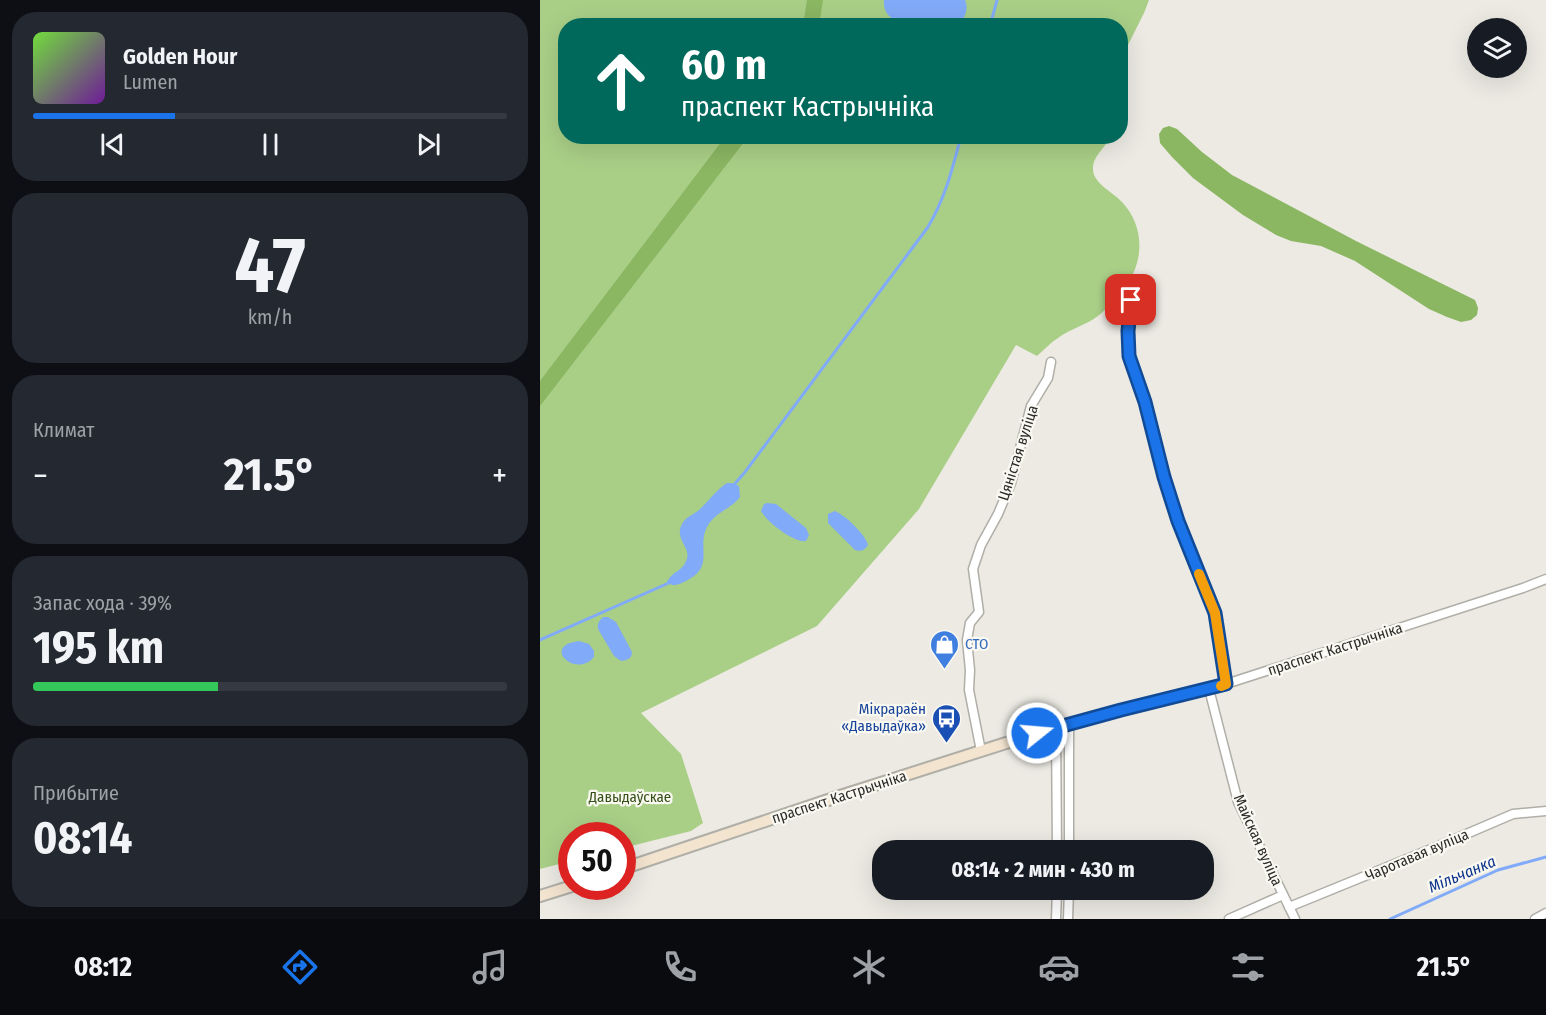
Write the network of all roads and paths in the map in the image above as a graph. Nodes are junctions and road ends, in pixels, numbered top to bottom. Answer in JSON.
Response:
{"nodes":[{"id":1,"x":1131,"y":300,"type":"dead end"},
{"id":2,"x":1051,"y":363,"type":"dead end"},
{"id":3,"x":1546,"y":579,"type":"edge"},
{"id":4,"x":1226,"y":684,"type":"junction"},
{"id":5,"x":1209,"y":689,"type":"junction"},
{"id":6,"x":1069,"y":723,"type":"junction"},
{"id":7,"x":1056,"y":727,"type":"junction"},
{"id":8,"x":981,"y":751,"type":"junction"},
{"id":9,"x":1546,"y":811,"type":"edge"},
{"id":10,"x":1057,"y":840,"type":"edge"},
{"id":11,"x":1069,"y":840,"type":"edge"},
{"id":12,"x":636,"y":864,"type":"edge"},
{"id":13,"x":558,"y":890,"type":"edge"},
{"id":14,"x":1283,"y":895,"type":"junction"},
{"id":15,"x":540,"y":896,"type":"edge"},
{"id":16,"x":1057,"y":900,"type":"edge"},
{"id":17,"x":1069,"y":900,"type":"edge"},
{"id":18,"x":1289,"y":907,"type":"junction"},
{"id":19,"x":1546,"y":913,"type":"edge"},
{"id":20,"x":1056,"y":919,"type":"edge"},
{"id":21,"x":1068,"y":919,"type":"edge"},
{"id":22,"x":1229,"y":919,"type":"edge"},
{"id":23,"x":1295,"y":919,"type":"edge"},
{"id":24,"x":1534,"y":919,"type":"edge"}],
"edges":[{"from":1,"to":4,"type":"street"},
{"from":2,"to":8,"type":"street","name":"Цяністая вуліца"},
{"from":3,"to":4,"type":"street","name":"праспект Кастрычніка"},
{"from":4,"to":5,"type":"street","name":"праспект Кастрычніка"},
{"from":5,"to":6,"type":"street","name":"праспект Кастрычніка"},
{"from":5,"to":14,"type":"street","name":"Майская вуліца"},
{"from":6,"to":7,"type":"street","name":"праспект Кастрычніка"},
{"from":6,"to":11,"type":"street"},
{"from":7,"to":8,"type":"main road","name":"праспект Кастрычніка"},
{"from":7,"to":10,"type":"street"},
{"from":8,"to":12,"type":"main road","name":"праспект Кастрычніка"},
{"from":9,"to":18,"type":"street","name":"Чаротавая вуліца"},
{"from":13,"to":15,"type":"main road"},
{"from":14,"to":18,"type":"street","name":"Майская вуліца"},
{"from":14,"to":22,"type":"street"},
{"from":16,"to":20,"type":"street"},
{"from":17,"to":21,"type":"street"},
{"from":18,"to":23,"type":"street","name":"Майская вуліца"},
{"from":19,"to":24,"type":"street"}]}
